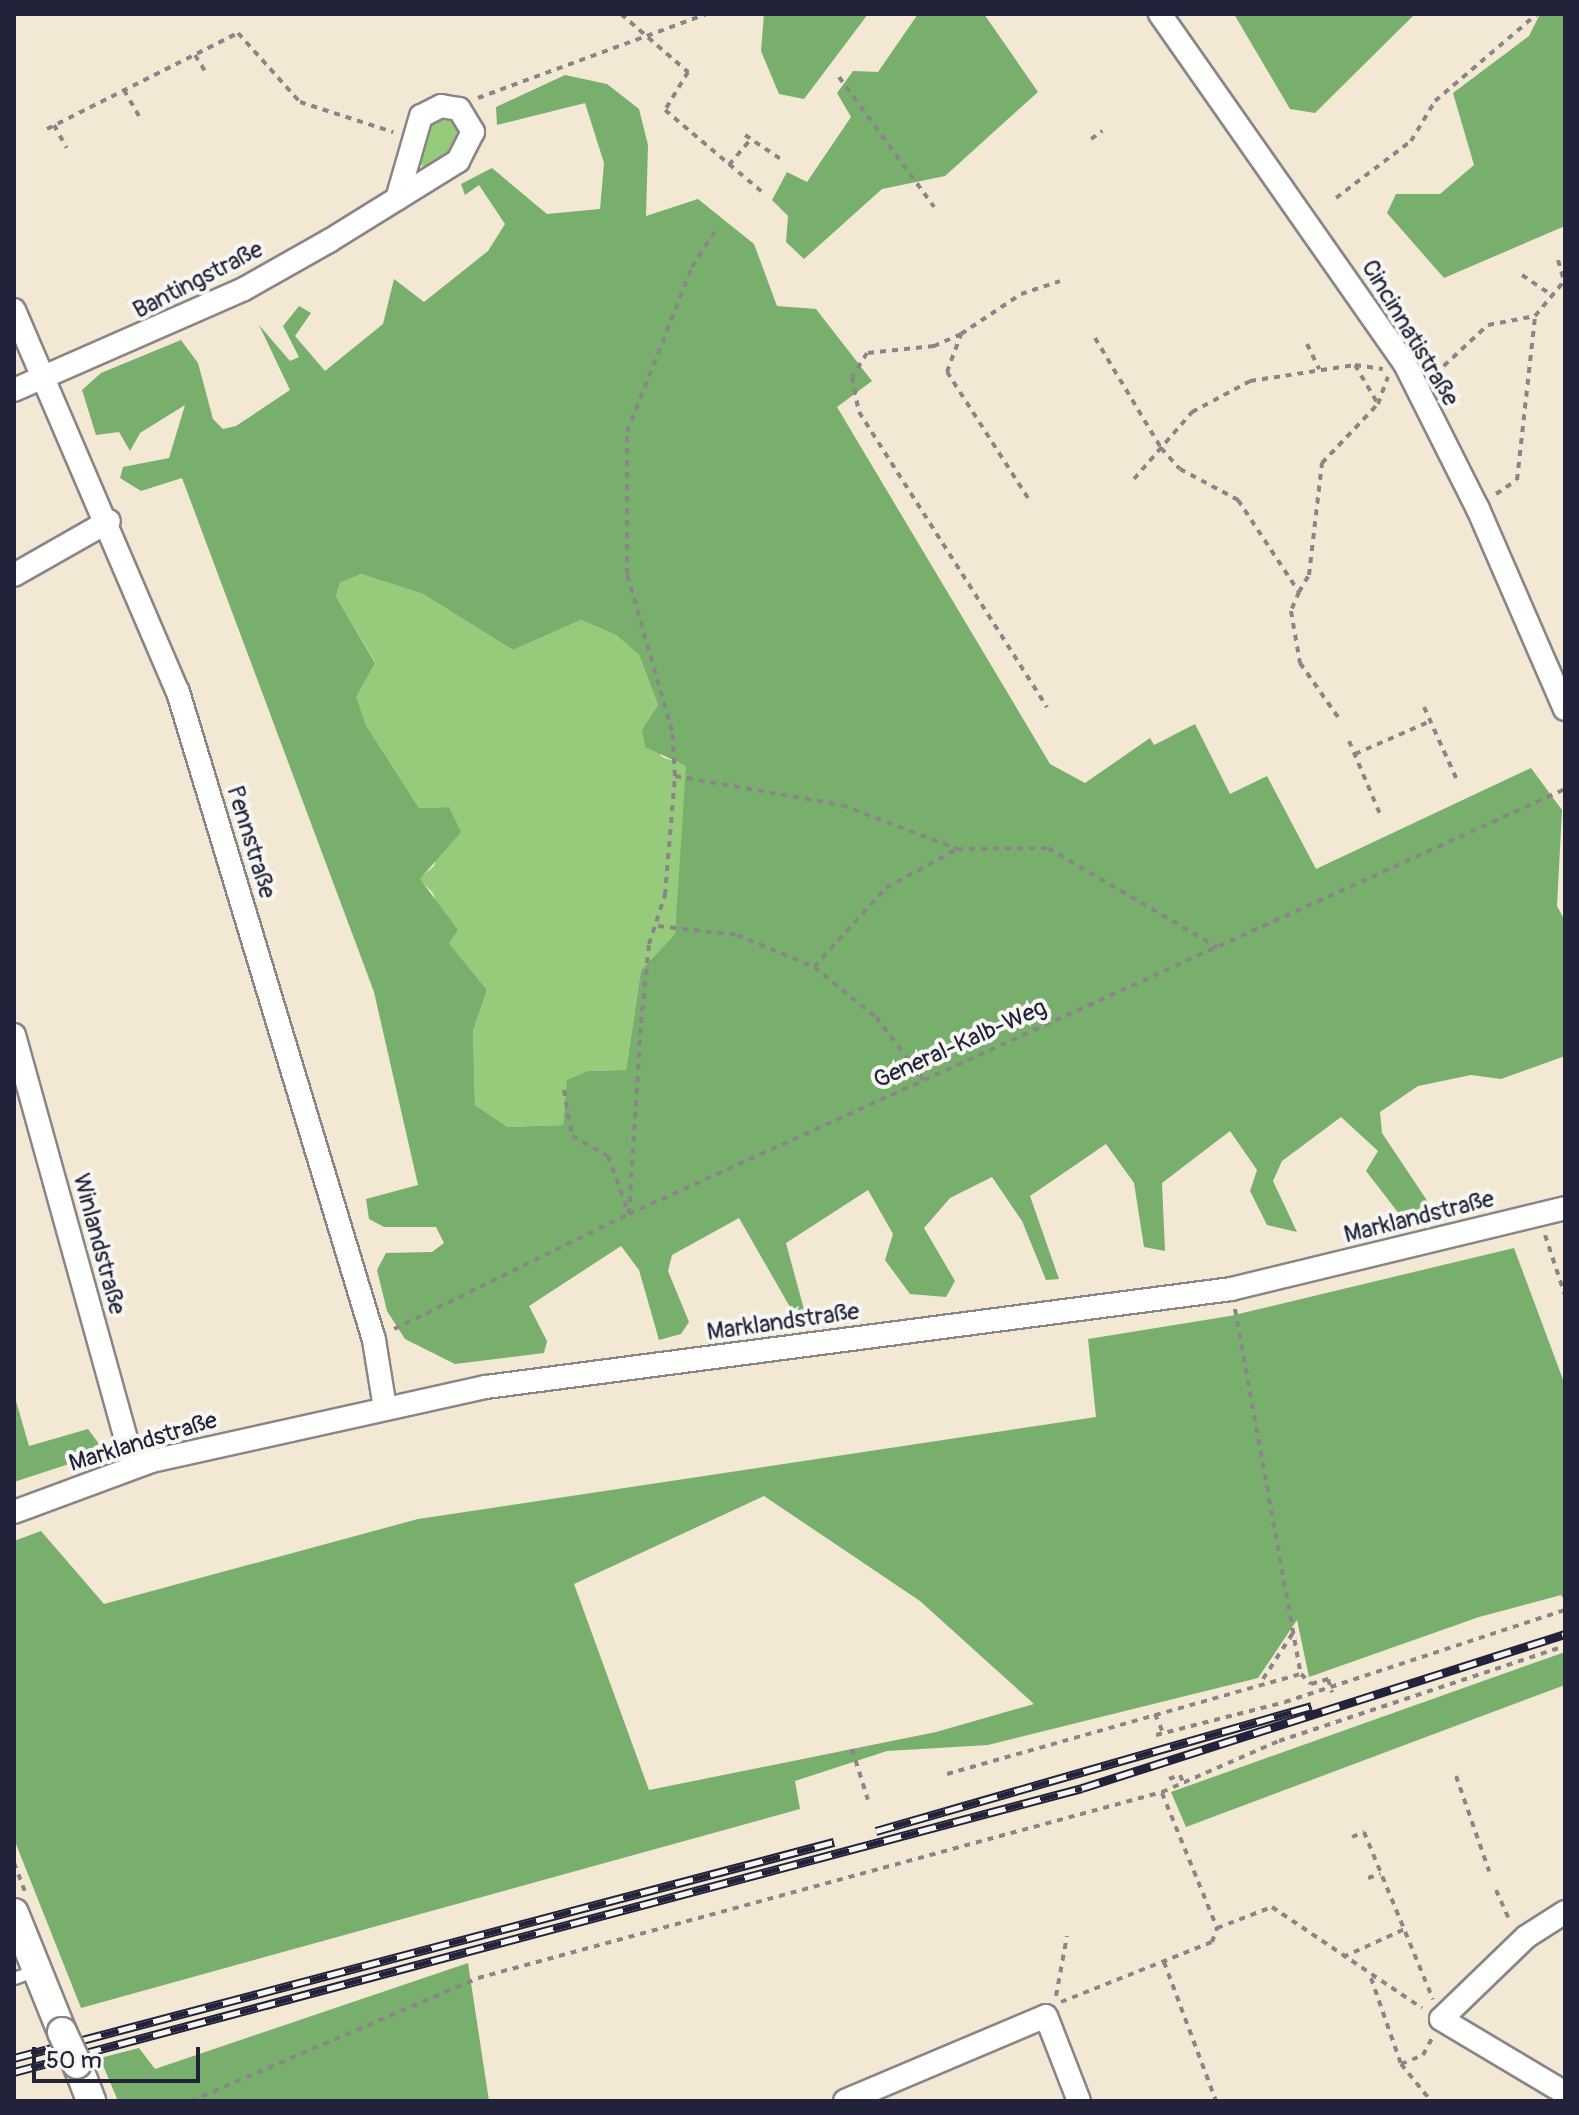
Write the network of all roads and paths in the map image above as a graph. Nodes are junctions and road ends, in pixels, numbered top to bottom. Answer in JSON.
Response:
{"nodes":[{"id":1,"x":621,"y":14,"type":"edge"},
{"id":2,"x":706,"y":14,"type":"edge"},
{"id":3,"x":1160,"y":14,"type":"edge"},
{"id":4,"x":1537,"y":14,"type":"edge"},
{"id":5,"x":648,"y":36,"type":"junction"},
{"id":6,"x":195,"y":55,"type":"junction"},
{"id":7,"x":207,"y":74,"type":"dead end"},
{"id":8,"x":839,"y":77,"type":"dead end"},
{"id":9,"x":124,"y":90,"type":"junction"},
{"id":10,"x":459,"y":109,"type":"junction"},
{"id":11,"x":139,"y":116,"type":"dead end"},
{"id":12,"x":54,"y":125,"type":"junction"},
{"id":13,"x":47,"y":129,"type":"dead end"},
{"id":14,"x":1102,"y":131,"type":"dead end"},
{"id":15,"x":745,"y":135,"type":"dead end"},
{"id":16,"x":413,"y":138,"type":"junction"},
{"id":17,"x":751,"y":139,"type":"junction"},
{"id":18,"x":1091,"y":139,"type":"dead end"},
{"id":19,"x":67,"y":148,"type":"dead end"},
{"id":20,"x":782,"y":160,"type":"dead end"},
{"id":21,"x":729,"y":165,"type":"junction"},
{"id":22,"x":761,"y":191,"type":"dead end"},
{"id":23,"x":1336,"y":198,"type":"dead end"},
{"id":24,"x":397,"y":199,"type":"junction"},
{"id":25,"x":934,"y":207,"type":"dead end"},
{"id":26,"x":717,"y":228,"type":"dead end"},
{"id":27,"x":1558,"y":260,"type":"dead end"},
{"id":28,"x":1522,"y":275,"type":"dead end"},
{"id":29,"x":1564,"y":280,"type":"edge"},
{"id":30,"x":1060,"y":281,"type":"dead end"},
{"id":31,"x":1549,"y":293,"type":"junction"},
{"id":32,"x":14,"y":310,"type":"edge"},
{"id":33,"x":1535,"y":316,"type":"junction"},
{"id":34,"x":961,"y":334,"type":"junction"},
{"id":35,"x":1095,"y":338,"type":"dead end"},
{"id":36,"x":1307,"y":344,"type":"dead end"},
{"id":37,"x":1355,"y":365,"type":"junction"},
{"id":38,"x":1372,"y":367,"type":"dead end"},
{"id":39,"x":1319,"y":369,"type":"junction"},
{"id":40,"x":1392,"y":369,"type":"dead end"},
{"id":41,"x":1435,"y":374,"type":"dead end"},
{"id":42,"x":46,"y":380,"type":"junction"},
{"id":43,"x":14,"y":390,"type":"edge"},
{"id":44,"x":1378,"y":404,"type":"junction"},
{"id":45,"x":1161,"y":448,"type":"junction"},
{"id":46,"x":1134,"y":479,"type":"dead end"},
{"id":47,"x":1496,"y":494,"type":"dead end"},
{"id":48,"x":1028,"y":498,"type":"dead end"},
{"id":49,"x":109,"y":521,"type":"junction"},
{"id":50,"x":14,"y":575,"type":"edge"},
{"id":51,"x":1299,"y":592,"type":"junction"},
{"id":52,"x":1047,"y":707,"type":"dead end"},
{"id":53,"x":1424,"y":707,"type":"dead end"},
{"id":54,"x":1565,"y":709,"type":"edge"},
{"id":55,"x":1340,"y":720,"type":"dead end"},
{"id":56,"x":1431,"y":721,"type":"junction"},
{"id":57,"x":1349,"y":741,"type":"dead end"},
{"id":58,"x":1355,"y":754,"type":"junction"},
{"id":59,"x":675,"y":776,"type":"junction"},
{"id":60,"x":1457,"y":780,"type":"dead end"},
{"id":61,"x":1565,"y":789,"type":"edge"},
{"id":62,"x":1380,"y":814,"type":"dead end"},
{"id":63,"x":957,"y":849,"type":"junction"},
{"id":64,"x":657,"y":926,"type":"junction"},
{"id":65,"x":1217,"y":947,"type":"junction"},
{"id":66,"x":814,"y":967,"type":"junction"},
{"id":67,"x":14,"y":1035,"type":"edge"},
{"id":68,"x":924,"y":1080,"type":"junction"},
{"id":69,"x":564,"y":1090,"type":"dead end"},
{"id":70,"x":1565,"y":1208,"type":"edge"},
{"id":71,"x":629,"y":1214,"type":"junction"},
{"id":72,"x":1545,"y":1235,"type":"dead end"},
{"id":73,"x":1231,"y":1289,"type":"junction"},
{"id":74,"x":1565,"y":1295,"type":"edge"},
{"id":75,"x":374,"y":1340,"type":"junction"},
{"id":76,"x":385,"y":1408,"type":"junction"},
{"id":77,"x":134,"y":1467,"type":"junction"},
{"id":78,"x":14,"y":1512,"type":"edge"},
{"id":79,"x":1565,"y":1610,"type":"edge"},
{"id":80,"x":1294,"y":1631,"type":"junction"},
{"id":81,"x":1565,"y":1646,"type":"edge"},
{"id":82,"x":1301,"y":1674,"type":"junction"},
{"id":83,"x":1262,"y":1680,"type":"junction"},
{"id":84,"x":1332,"y":1690,"type":"junction"},
{"id":85,"x":1155,"y":1714,"type":"junction"},
{"id":86,"x":1163,"y":1733,"type":"junction"},
{"id":87,"x":1156,"y":1735,"type":"dead end"},
{"id":88,"x":852,"y":1749,"type":"dead end"},
{"id":89,"x":947,"y":1774,"type":"dead end"},
{"id":90,"x":1456,"y":1776,"type":"dead end"},
{"id":91,"x":1169,"y":1779,"type":"dead end"},
{"id":92,"x":1183,"y":1782,"type":"junction"},
{"id":93,"x":1162,"y":1792,"type":"junction"},
{"id":94,"x":868,"y":1800,"type":"dead end"},
{"id":95,"x":1352,"y":1837,"type":"dead end"},
{"id":96,"x":1489,"y":1871,"type":"dead end"},
{"id":97,"x":1380,"y":1874,"type":"junction"},
{"id":98,"x":1368,"y":1878,"type":"dead end"},
{"id":99,"x":1496,"y":1890,"type":"dead end"},
{"id":100,"x":1565,"y":1912,"type":"edge"},
{"id":101,"x":14,"y":1913,"type":"edge"},
{"id":102,"x":1217,"y":1928,"type":"junction"},
{"id":103,"x":1405,"y":1929,"type":"junction"},
{"id":104,"x":1067,"y":1936,"type":"dead end"},
{"id":105,"x":1520,"y":1942,"type":"junction"},
{"id":106,"x":1343,"y":1957,"type":"junction"},
{"id":107,"x":1164,"y":1962,"type":"junction"},
{"id":108,"x":25,"y":1974,"type":"edge"},
{"id":109,"x":1370,"y":1975,"type":"junction"},
{"id":110,"x":1441,"y":2019,"type":"junction"},
{"id":111,"x":1401,"y":2064,"type":"junction"},
{"id":112,"x":1565,"y":2093,"type":"edge"},
{"id":113,"x":91,"y":2101,"type":"edge"},
{"id":114,"x":191,"y":2101,"type":"edge"},
{"id":115,"x":845,"y":2101,"type":"edge"},
{"id":116,"x":1079,"y":2101,"type":"edge"},
{"id":117,"x":1216,"y":2101,"type":"edge"},
{"id":118,"x":1431,"y":2101,"type":"edge"}],
"edges":[{"from":1,"to":5,"type":"path"},
{"from":2,"to":5,"type":"path"},
{"from":3,"to":54,"type":"street","name":"Cincinnatistraße"},
{"from":4,"to":23,"type":"path"},
{"from":5,"to":10,"type":"path"},
{"from":5,"to":21,"type":"path"},
{"from":6,"to":7,"type":"path"},
{"from":6,"to":9,"type":"path"},
{"from":6,"to":16,"type":"path"},
{"from":8,"to":25,"type":"path"},
{"from":9,"to":11,"type":"path"},
{"from":9,"to":12,"type":"path"},
{"from":10,"to":16,"type":"street"},
{"from":10,"to":24,"type":"street","name":"Bantingstraße"},
{"from":12,"to":13,"type":"path"},
{"from":12,"to":19,"type":"path"},
{"from":14,"to":18,"type":"path"},
{"from":15,"to":17,"type":"path"},
{"from":16,"to":24,"type":"street"},
{"from":17,"to":20,"type":"path"},
{"from":17,"to":21,"type":"path"},
{"from":21,"to":22,"type":"path"},
{"from":24,"to":42,"type":"street","name":"Bantingstraße"},
{"from":26,"to":59,"type":"path"},
{"from":27,"to":29,"type":"path"},
{"from":28,"to":31,"type":"path"},
{"from":29,"to":31,"type":"path"},
{"from":30,"to":34,"type":"path"},
{"from":31,"to":33,"type":"path"},
{"from":32,"to":42,"type":"street","name":"Pennstraße"},
{"from":33,"to":41,"type":"path"},
{"from":33,"to":47,"type":"path"},
{"from":34,"to":48,"type":"path"},
{"from":34,"to":52,"type":"path"},
{"from":35,"to":45,"type":"path"},
{"from":36,"to":39,"type":"path"},
{"from":37,"to":38,"type":"path"},
{"from":37,"to":39,"type":"path"},
{"from":37,"to":44,"type":"path"},
{"from":39,"to":45,"type":"path"},
{"from":40,"to":44,"type":"path"},
{"from":42,"to":43,"type":"street","name":"Bantingstraße"},
{"from":42,"to":49,"type":"street","name":"Pennstraße"},
{"from":44,"to":51,"type":"path"},
{"from":45,"to":46,"type":"path"},
{"from":45,"to":51,"type":"path"},
{"from":49,"to":50,"type":"street"},
{"from":49,"to":75,"type":"street","name":"Pennstraße"},
{"from":51,"to":55,"type":"path"},
{"from":53,"to":56,"type":"path"},
{"from":56,"to":58,"type":"path"},
{"from":56,"to":60,"type":"path"},
{"from":57,"to":58,"type":"path"},
{"from":58,"to":62,"type":"path"},
{"from":59,"to":63,"type":"path"},
{"from":59,"to":64,"type":"path"},
{"from":61,"to":65,"type":"path","name":"General-Kalb-Weg"},
{"from":63,"to":65,"type":"path"},
{"from":63,"to":66,"type":"path"},
{"from":64,"to":66,"type":"path"},
{"from":64,"to":71,"type":"path"},
{"from":65,"to":68,"type":"path","name":"General-Kalb-Weg"},
{"from":66,"to":68,"type":"path"},
{"from":67,"to":77,"type":"street","name":"Winlandstraße"},
{"from":68,"to":71,"type":"path","name":"General-Kalb-Weg"},
{"from":69,"to":71,"type":"path"},
{"from":70,"to":73,"type":"street","name":"Marklandstraße"},
{"from":71,"to":75,"type":"path","name":"General-Kalb-Weg"},
{"from":72,"to":74,"type":"path"},
{"from":73,"to":76,"type":"street","name":"Marklandstraße"},
{"from":73,"to":80,"type":"path"},
{"from":75,"to":76,"type":"street","name":"Pennstraße"},
{"from":76,"to":77,"type":"street","name":"Marklandstraße"},
{"from":77,"to":78,"type":"street","name":"Marklandstraße"},
{"from":79,"to":84,"type":"path"},
{"from":80,"to":82,"type":"path"},
{"from":80,"to":83,"type":"path"},
{"from":81,"to":92,"type":"path"},
{"from":82,"to":83,"type":"path"},
{"from":82,"to":84,"type":"path"},
{"from":83,"to":85,"type":"path"},
{"from":84,"to":86,"type":"path"},
{"from":85,"to":86,"type":"path"},
{"from":85,"to":89,"type":"path"},
{"from":86,"to":87,"type":"path"},
{"from":88,"to":94,"type":"path"},
{"from":90,"to":96,"type":"path"},
{"from":91,"to":92,"type":"path"},
{"from":92,"to":93,"type":"path"},
{"from":93,"to":102,"type":"path"},
{"from":93,"to":114,"type":"path"},
{"from":95,"to":97,"type":"path"},
{"from":97,"to":98,"type":"path"},
{"from":97,"to":103,"type":"path"},
{"from":99,"to":105,"type":"path"},
{"from":100,"to":105,"type":"street"},
{"from":101,"to":108,"type":"street"},
{"from":102,"to":106,"type":"path"},
{"from":102,"to":107,"type":"path"},
{"from":103,"to":106,"type":"path"},
{"from":103,"to":110,"type":"path"},
{"from":104,"to":107,"type":"path"},
{"from":105,"to":110,"type":"street"},
{"from":106,"to":109,"type":"path"},
{"from":107,"to":117,"type":"path"},
{"from":108,"to":113,"type":"street","bridge":true},
{"from":109,"to":110,"type":"path"},
{"from":109,"to":111,"type":"path"},
{"from":110,"to":111,"type":"path"},
{"from":110,"to":112,"type":"street"},
{"from":111,"to":118,"type":"path"},
{"from":115,"to":116,"type":"street"}]}
